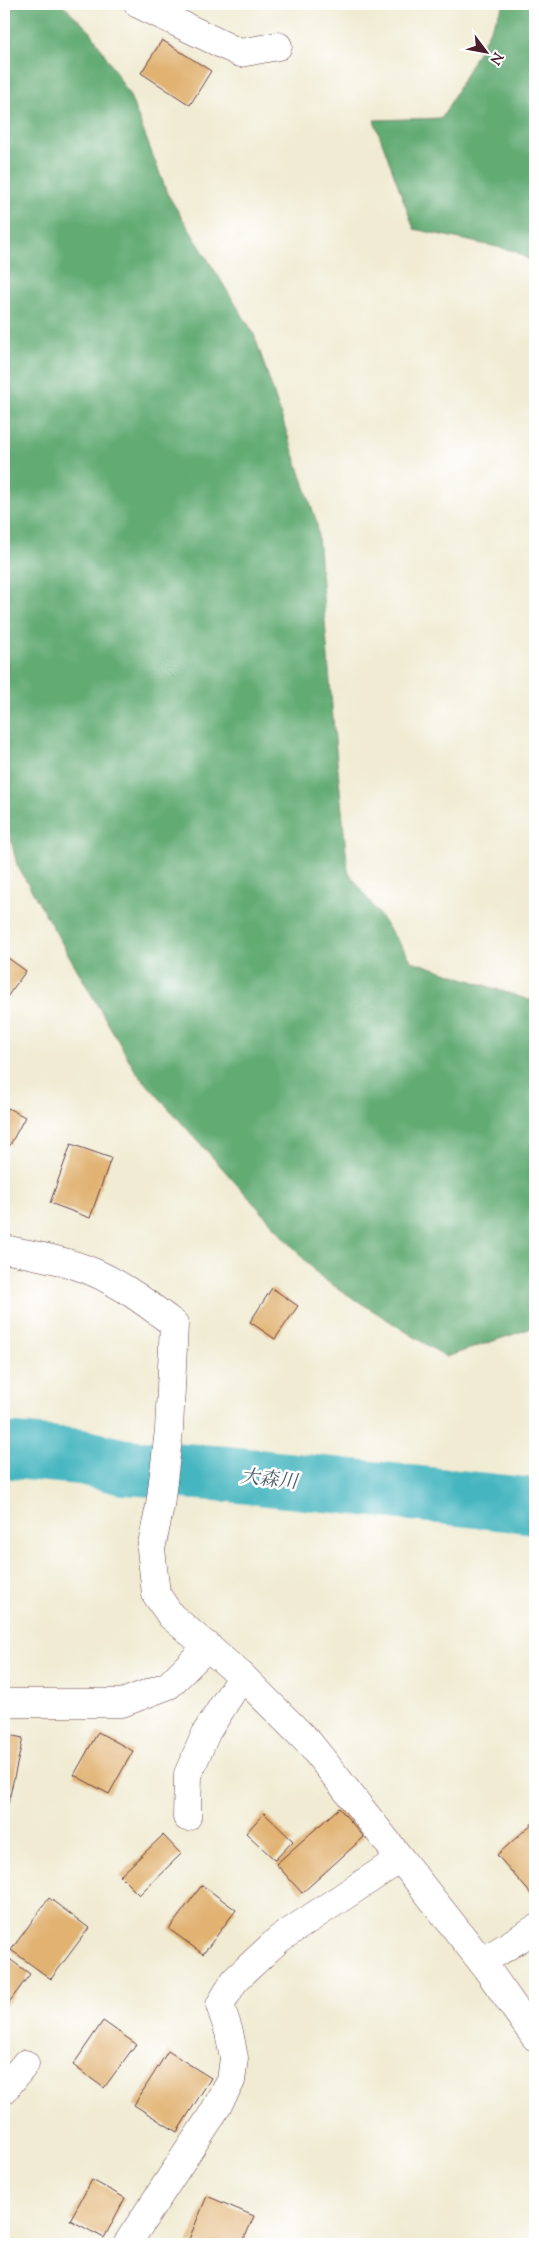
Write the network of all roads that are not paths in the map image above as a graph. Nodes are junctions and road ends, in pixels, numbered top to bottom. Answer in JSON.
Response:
{"nodes":[{"id":1,"x":138,"y":4,"type":"edge"},
{"id":2,"x":278,"y":46,"type":"dead end"},
{"id":3,"x":4,"y":1249,"type":"edge"},
{"id":4,"x":208,"y":1646,"type":"junction"},
{"id":5,"x":242,"y":1676,"type":"junction"},
{"id":6,"x":4,"y":1703,"type":"edge"},
{"id":7,"x":187,"y":1817,"type":"dead end"},
{"id":8,"x":400,"y":1859,"type":"junction"},
{"id":9,"x":535,"y":1929,"type":"edge"},
{"id":10,"x":482,"y":1962,"type":"junction"},
{"id":11,"x":535,"y":2037,"type":"edge"},
{"id":12,"x":25,"y":2064,"type":"dead end"},
{"id":13,"x":4,"y":2090,"type":"edge"},
{"id":14,"x":127,"y":2244,"type":"edge"}],
"edges":[{"from":1,"to":2,"type":"street"},
{"from":3,"to":4,"type":"street"},
{"from":4,"to":5,"type":"street"},
{"from":4,"to":6,"type":"street"},
{"from":5,"to":7,"type":"street"},
{"from":5,"to":8,"type":"street"},
{"from":8,"to":10,"type":"street"},
{"from":8,"to":14,"type":"street"},
{"from":9,"to":10,"type":"street"},
{"from":10,"to":11,"type":"street"},
{"from":12,"to":13,"type":"street"}]}
